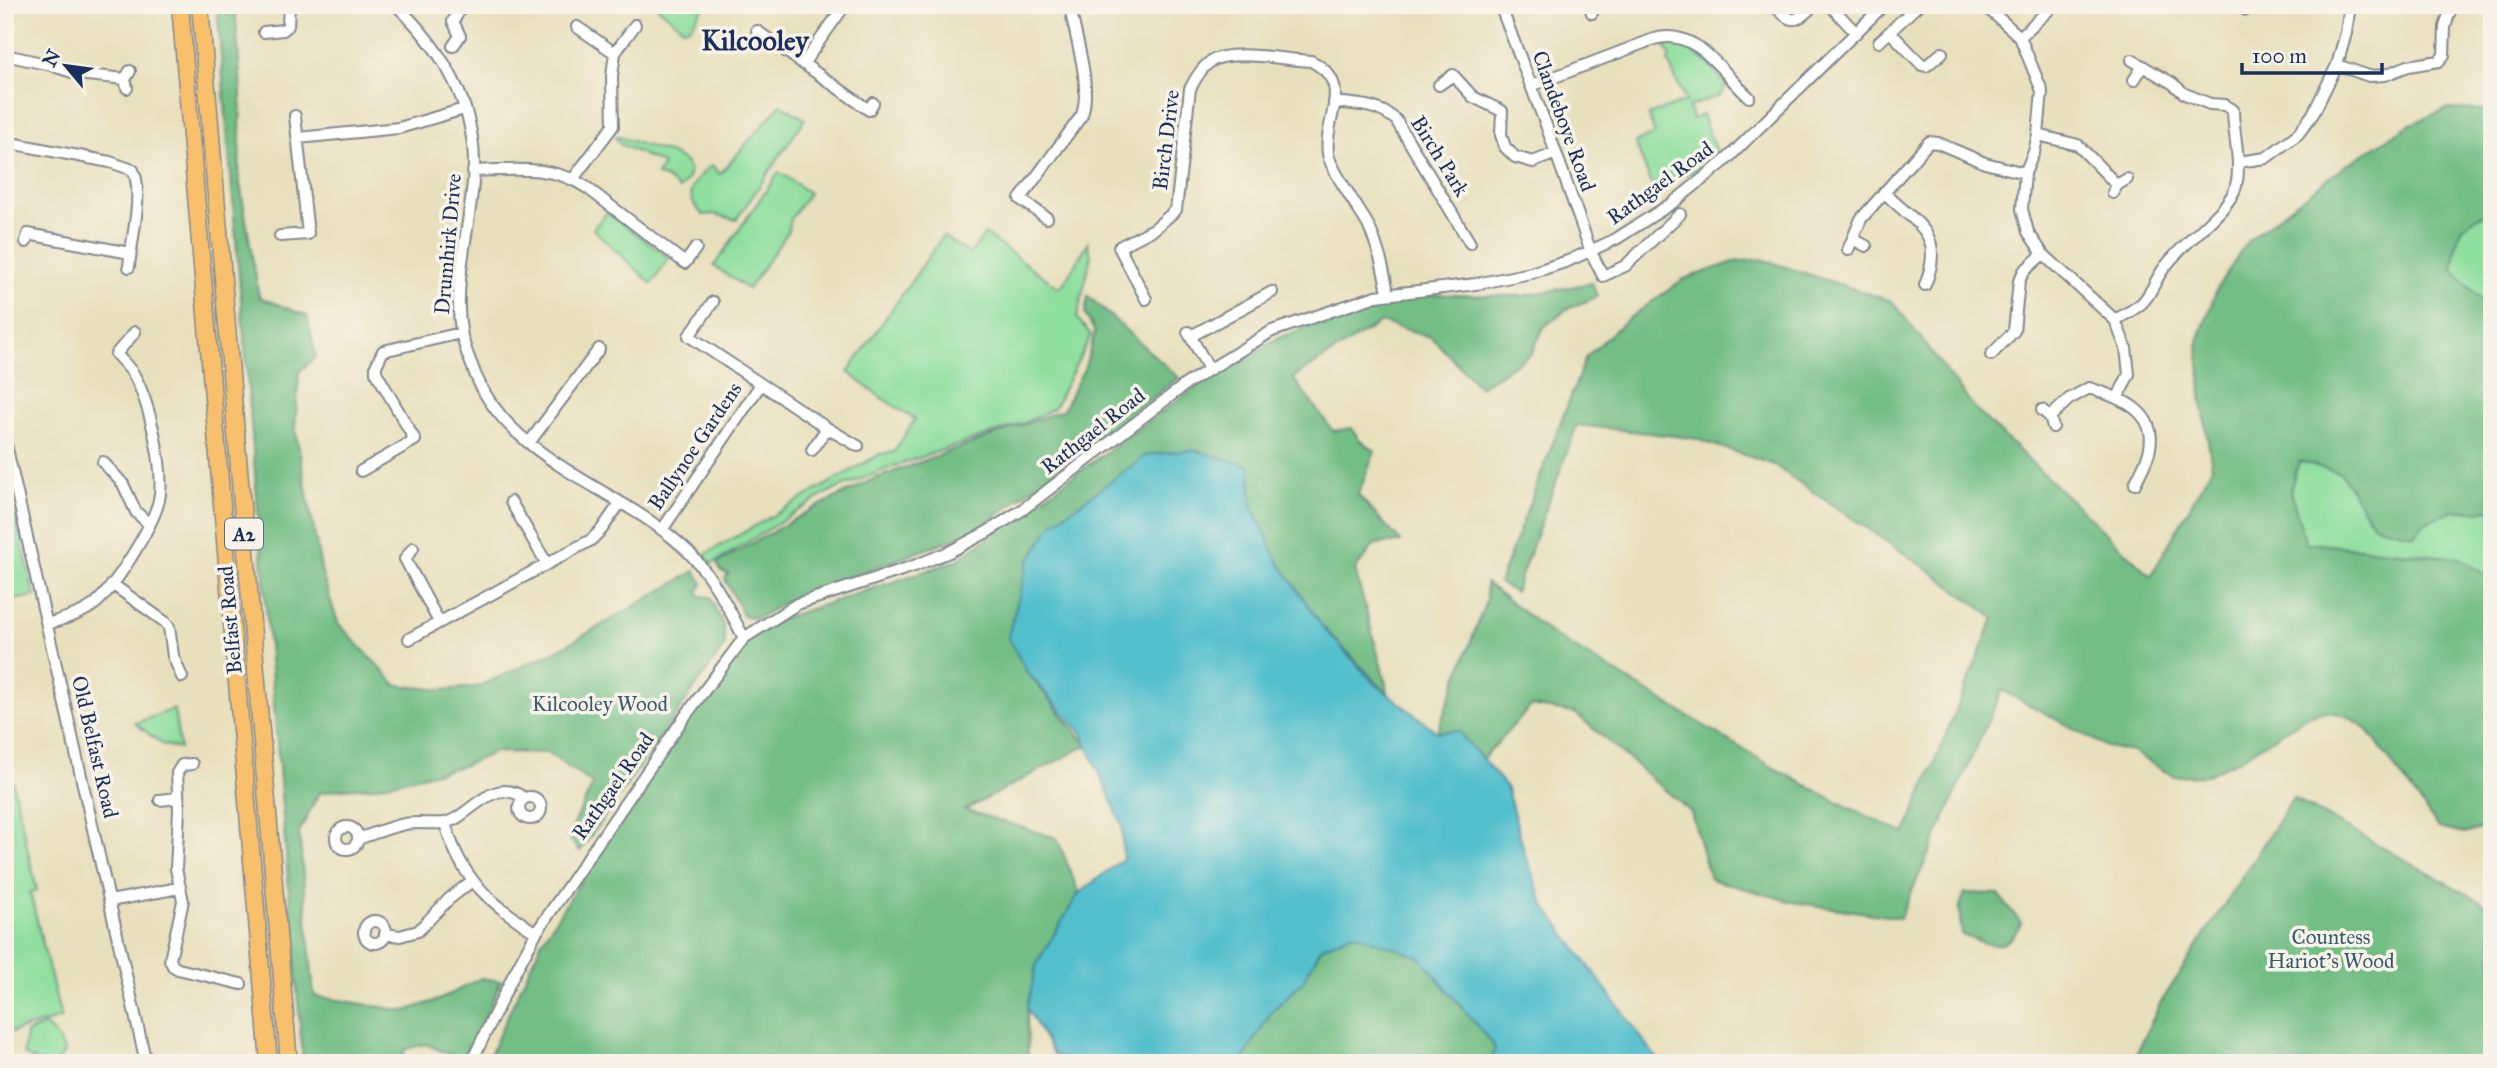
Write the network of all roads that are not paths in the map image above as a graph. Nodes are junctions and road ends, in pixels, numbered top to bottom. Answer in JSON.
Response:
{"nodes":[{"id":1,"x":10,"y":5,"type":"edge"},
{"id":2,"x":180,"y":5,"type":"edge"},
{"id":3,"x":200,"y":5,"type":"edge"},
{"id":4,"x":289,"y":5,"type":"edge"},
{"id":5,"x":463,"y":5,"type":"edge"},
{"id":6,"x":845,"y":5,"type":"edge"},
{"id":7,"x":1070,"y":5,"type":"edge"},
{"id":8,"x":1500,"y":5,"type":"edge"},
{"id":9,"x":1774,"y":5,"type":"edge"},
{"id":10,"x":1814,"y":5,"type":"edge"},
{"id":11,"x":1830,"y":5,"type":"edge"},
{"id":12,"x":1884,"y":5,"type":"edge"},
{"id":13,"x":1918,"y":5,"type":"edge"},
{"id":14,"x":1984,"y":5,"type":"edge"},
{"id":15,"x":2054,"y":5,"type":"edge"},
{"id":16,"x":2350,"y":5,"type":"edge"},
{"id":17,"x":2452,"y":5,"type":"edge"},
{"id":18,"x":399,"y":6,"type":"edge"},
{"id":19,"x":635,"y":25,"type":"dead end"},
{"id":20,"x":578,"y":27,"type":"dead end"},
{"id":21,"x":5,"y":31,"type":"edge"},
{"id":22,"x":757,"y":31,"type":"dead end"},
{"id":23,"x":264,"y":32,"type":"dead end"},
{"id":24,"x":1890,"y":32,"type":"junction"},
{"id":25,"x":1856,"y":33,"type":"junction"},
{"id":26,"x":2020,"y":37,"type":"junction"},
{"id":27,"x":1879,"y":42,"type":"dead end"},
{"id":28,"x":453,"y":46,"type":"dead end"},
{"id":29,"x":615,"y":53,"type":"junction"},
{"id":30,"x":1942,"y":53,"type":"dead end"},
{"id":31,"x":5,"y":55,"type":"edge"},
{"id":32,"x":2132,"y":60,"type":"dead end"},
{"id":33,"x":803,"y":64,"type":"junction"},
{"id":34,"x":2337,"y":65,"type":"junction"},
{"id":35,"x":2143,"y":66,"type":"junction"},
{"id":36,"x":127,"y":79,"type":"dead end"},
{"id":37,"x":2134,"y":80,"type":"dead end"},
{"id":38,"x":1439,"y":85,"type":"dead end"},
{"id":39,"x":1531,"y":86,"type":"junction"},
{"id":40,"x":1738,"y":88,"type":"junction"},
{"id":41,"x":1729,"y":97,"type":"dead end"},
{"id":42,"x":1749,"y":97,"type":"dead end"},
{"id":43,"x":873,"y":103,"type":"dead end"},
{"id":44,"x":1334,"y":103,"type":"junction"},
{"id":45,"x":464,"y":109,"type":"junction"},
{"id":46,"x":296,"y":116,"type":"dead end"},
{"id":47,"x":2038,"y":135,"type":"junction"},
{"id":48,"x":298,"y":138,"type":"junction"},
{"id":49,"x":5,"y":142,"type":"edge"},
{"id":50,"x":1556,"y":153,"type":"junction"},
{"id":51,"x":2238,"y":162,"type":"junction"},
{"id":52,"x":473,"y":171,"type":"junction"},
{"id":53,"x":2025,"y":173,"type":"junction"},
{"id":54,"x":573,"y":179,"type":"junction"},
{"id":55,"x":2119,"y":186,"type":"dead end"},
{"id":56,"x":1884,"y":192,"type":"junction"},
{"id":57,"x":1680,"y":214,"type":"dead end"},
{"id":58,"x":1047,"y":218,"type":"dead end"},
{"id":59,"x":1470,"y":234,"type":"dead end"},
{"id":60,"x":280,"y":236,"type":"dead end"},
{"id":61,"x":26,"y":242,"type":"dead end"},
{"id":62,"x":1866,"y":246,"type":"dead end"},
{"id":63,"x":696,"y":248,"type":"dead end"},
{"id":64,"x":1591,"y":251,"type":"junction"},
{"id":65,"x":130,"y":253,"type":"junction"},
{"id":66,"x":2043,"y":254,"type":"junction"},
{"id":67,"x":129,"y":267,"type":"dead end"},
{"id":68,"x":1931,"y":270,"type":"junction"},
{"id":69,"x":1942,"y":275,"type":"dead end"},
{"id":70,"x":1925,"y":285,"type":"dead end"},
{"id":71,"x":1272,"y":293,"type":"dead end"},
{"id":72,"x":1388,"y":293,"type":"junction"},
{"id":73,"x":1146,"y":299,"type":"dead end"},
{"id":74,"x":713,"y":302,"type":"dead end"},
{"id":75,"x":2115,"y":320,"type":"junction"},
{"id":76,"x":135,"y":332,"type":"dead end"},
{"id":77,"x":461,"y":333,"type":"junction"},
{"id":78,"x":1989,"y":339,"type":"dead end"},
{"id":79,"x":599,"y":349,"type":"dead end"},
{"id":80,"x":1209,"y":369,"type":"junction"},
{"id":81,"x":761,"y":384,"type":"junction"},
{"id":82,"x":2118,"y":397,"type":"junction"},
{"id":83,"x":2048,"y":418,"type":"dead end"},
{"id":84,"x":827,"y":428,"type":"junction"},
{"id":85,"x":5,"y":440,"type":"edge"},
{"id":86,"x":529,"y":443,"type":"junction"},
{"id":87,"x":858,"y":446,"type":"dead end"},
{"id":88,"x":811,"y":450,"type":"dead end"},
{"id":89,"x":103,"y":462,"type":"dead end"},
{"id":90,"x":360,"y":471,"type":"dead end"},
{"id":91,"x":2135,"y":484,"type":"dead end"},
{"id":92,"x":11,"y":493,"type":"edge"},
{"id":93,"x":511,"y":502,"type":"dead end"},
{"id":94,"x":620,"y":503,"type":"junction"},
{"id":95,"x":149,"y":524,"type":"junction"},
{"id":96,"x":662,"y":530,"type":"junction"},
{"id":97,"x":413,"y":548,"type":"dead end"},
{"id":98,"x":547,"y":564,"type":"junction"},
{"id":99,"x":112,"y":584,"type":"junction"},
{"id":100,"x":439,"y":622,"type":"junction"},
{"id":101,"x":47,"y":624,"type":"junction"},
{"id":102,"x":744,"y":638,"type":"junction"},
{"id":103,"x":409,"y":639,"type":"dead end"},
{"id":104,"x":182,"y":677,"type":"dead end"},
{"id":105,"x":192,"y":764,"type":"dead end"},
{"id":106,"x":177,"y":798,"type":"junction"},
{"id":107,"x":524,"y":799,"type":"dead end"},
{"id":108,"x":160,"y":800,"type":"dead end"},
{"id":109,"x":445,"y":823,"type":"junction"},
{"id":110,"x":358,"y":839,"type":"dead end"},
{"id":111,"x":472,"y":881,"type":"junction"},
{"id":112,"x":179,"y":888,"type":"junction"},
{"id":113,"x":110,"y":901,"type":"junction"},
{"id":114,"x":537,"y":933,"type":"junction"},
{"id":115,"x":385,"y":934,"type":"dead end"},
{"id":116,"x":242,"y":984,"type":"dead end"},
{"id":117,"x":146,"y":1063,"type":"edge"},
{"id":118,"x":269,"y":1063,"type":"edge"},
{"id":119,"x":289,"y":1063,"type":"edge"},
{"id":120,"x":471,"y":1063,"type":"edge"}],
"edges":[{"from":1,"to":21,"type":"street"},
{"from":2,"to":118,"type":"highway","name":"Belfast Road","number":"A2"},
{"from":3,"to":119,"type":"highway","name":"Belfast Road","number":"A2"},
{"from":4,"to":23,"type":"street"},
{"from":5,"to":28,"type":"street"},
{"from":6,"to":33,"type":"street"},
{"from":7,"to":58,"type":"street"},
{"from":8,"to":39,"type":"street","name":"Clandeboye Road"},
{"from":9,"to":10,"type":"street"},
{"from":11,"to":25,"type":"street"},
{"from":12,"to":25,"type":"street","name":"Rathgael Road"},
{"from":13,"to":24,"type":"street"},
{"from":14,"to":26,"type":"street"},
{"from":15,"to":26,"type":"street"},
{"from":16,"to":34,"type":"street"},
{"from":17,"to":34,"type":"street"},
{"from":18,"to":45,"type":"street","name":"Drumhirk Drive"},
{"from":19,"to":29,"type":"street"},
{"from":20,"to":29,"type":"street"},
{"from":22,"to":33,"type":"street"},
{"from":24,"to":27,"type":"street"},
{"from":24,"to":30,"type":"street"},
{"from":25,"to":64,"type":"street","name":"Rathgael Road"},
{"from":26,"to":47,"type":"street"},
{"from":29,"to":54,"type":"street"},
{"from":31,"to":36,"type":"street"},
{"from":32,"to":35,"type":"street"},
{"from":33,"to":43,"type":"street"},
{"from":34,"to":51,"type":"street"},
{"from":35,"to":37,"type":"street"},
{"from":35,"to":51,"type":"street"},
{"from":38,"to":50,"type":"street"},
{"from":39,"to":40,"type":"street"},
{"from":39,"to":50,"type":"street","name":"Clandeboye Road"},
{"from":40,"to":41,"type":"street"},
{"from":40,"to":42,"type":"street"},
{"from":44,"to":59,"type":"street","name":"Birch Park"},
{"from":44,"to":72,"type":"street","name":"Birch Drive"},
{"from":44,"to":73,"type":"street","name":"Birch Drive"},
{"from":45,"to":48,"type":"street"},
{"from":45,"to":52,"type":"street","name":"Drumhirk Drive"},
{"from":46,"to":48,"type":"street"},
{"from":47,"to":53,"type":"street"},
{"from":47,"to":55,"type":"street"},
{"from":48,"to":60,"type":"street"},
{"from":49,"to":65,"type":"street"},
{"from":50,"to":64,"type":"street","name":"Clandeboye Road"},
{"from":51,"to":75,"type":"street"},
{"from":52,"to":54,"type":"street"},
{"from":52,"to":77,"type":"street","name":"Drumhirk Drive"},
{"from":53,"to":56,"type":"street"},
{"from":53,"to":66,"type":"street"},
{"from":54,"to":63,"type":"street"},
{"from":56,"to":62,"type":"street"},
{"from":56,"to":68,"type":"street"},
{"from":57,"to":64,"type":"street"},
{"from":61,"to":65,"type":"street"},
{"from":64,"to":72,"type":"street","name":"Rathgael Road"},
{"from":65,"to":67,"type":"street"},
{"from":66,"to":75,"type":"street"},
{"from":66,"to":78,"type":"street"},
{"from":68,"to":69,"type":"street"},
{"from":68,"to":70,"type":"street"},
{"from":71,"to":80,"type":"street"},
{"from":72,"to":80,"type":"street","name":"Rathgael Road"},
{"from":74,"to":81,"type":"street","name":"Ballynoe Gardens"},
{"from":75,"to":82,"type":"street"},
{"from":76,"to":95,"type":"street"},
{"from":77,"to":86,"type":"street","name":"Drumhirk Drive"},
{"from":77,"to":90,"type":"street"},
{"from":79,"to":86,"type":"street"},
{"from":80,"to":102,"type":"street","name":"Rathgael Road"},
{"from":81,"to":84,"type":"street","name":"Ballynoe Gardens"},
{"from":81,"to":96,"type":"street","name":"Ballynoe Gardens"},
{"from":82,"to":83,"type":"street"},
{"from":82,"to":91,"type":"street"},
{"from":84,"to":87,"type":"street","name":"Ballynoe Gardens"},
{"from":84,"to":88,"type":"street"},
{"from":85,"to":92,"type":"street","name":"Old Belfast Road"},
{"from":86,"to":94,"type":"street","name":"Drumhirk Drive"},
{"from":89,"to":95,"type":"street"},
{"from":92,"to":101,"type":"street","name":"Old Belfast Road"},
{"from":93,"to":98,"type":"street"},
{"from":94,"to":96,"type":"street","name":"Drumhirk Drive"},
{"from":94,"to":98,"type":"street"},
{"from":95,"to":99,"type":"street"},
{"from":96,"to":102,"type":"street","name":"Drumhirk Drive"},
{"from":97,"to":100,"type":"street"},
{"from":98,"to":100,"type":"street"},
{"from":99,"to":101,"type":"street"},
{"from":99,"to":104,"type":"street"},
{"from":100,"to":103,"type":"street"},
{"from":101,"to":113,"type":"street","name":"Old Belfast Road"},
{"from":102,"to":114,"type":"street","name":"Rathgael Road"},
{"from":105,"to":106,"type":"street"},
{"from":106,"to":108,"type":"street"},
{"from":106,"to":112,"type":"street"},
{"from":107,"to":109,"type":"street"},
{"from":109,"to":110,"type":"street"},
{"from":109,"to":111,"type":"street"},
{"from":111,"to":114,"type":"street"},
{"from":111,"to":115,"type":"street"},
{"from":112,"to":113,"type":"street"},
{"from":112,"to":116,"type":"street"},
{"from":113,"to":117,"type":"street","name":"Old Belfast Road"},
{"from":114,"to":120,"type":"street","name":"Rathgael Road"}]}
